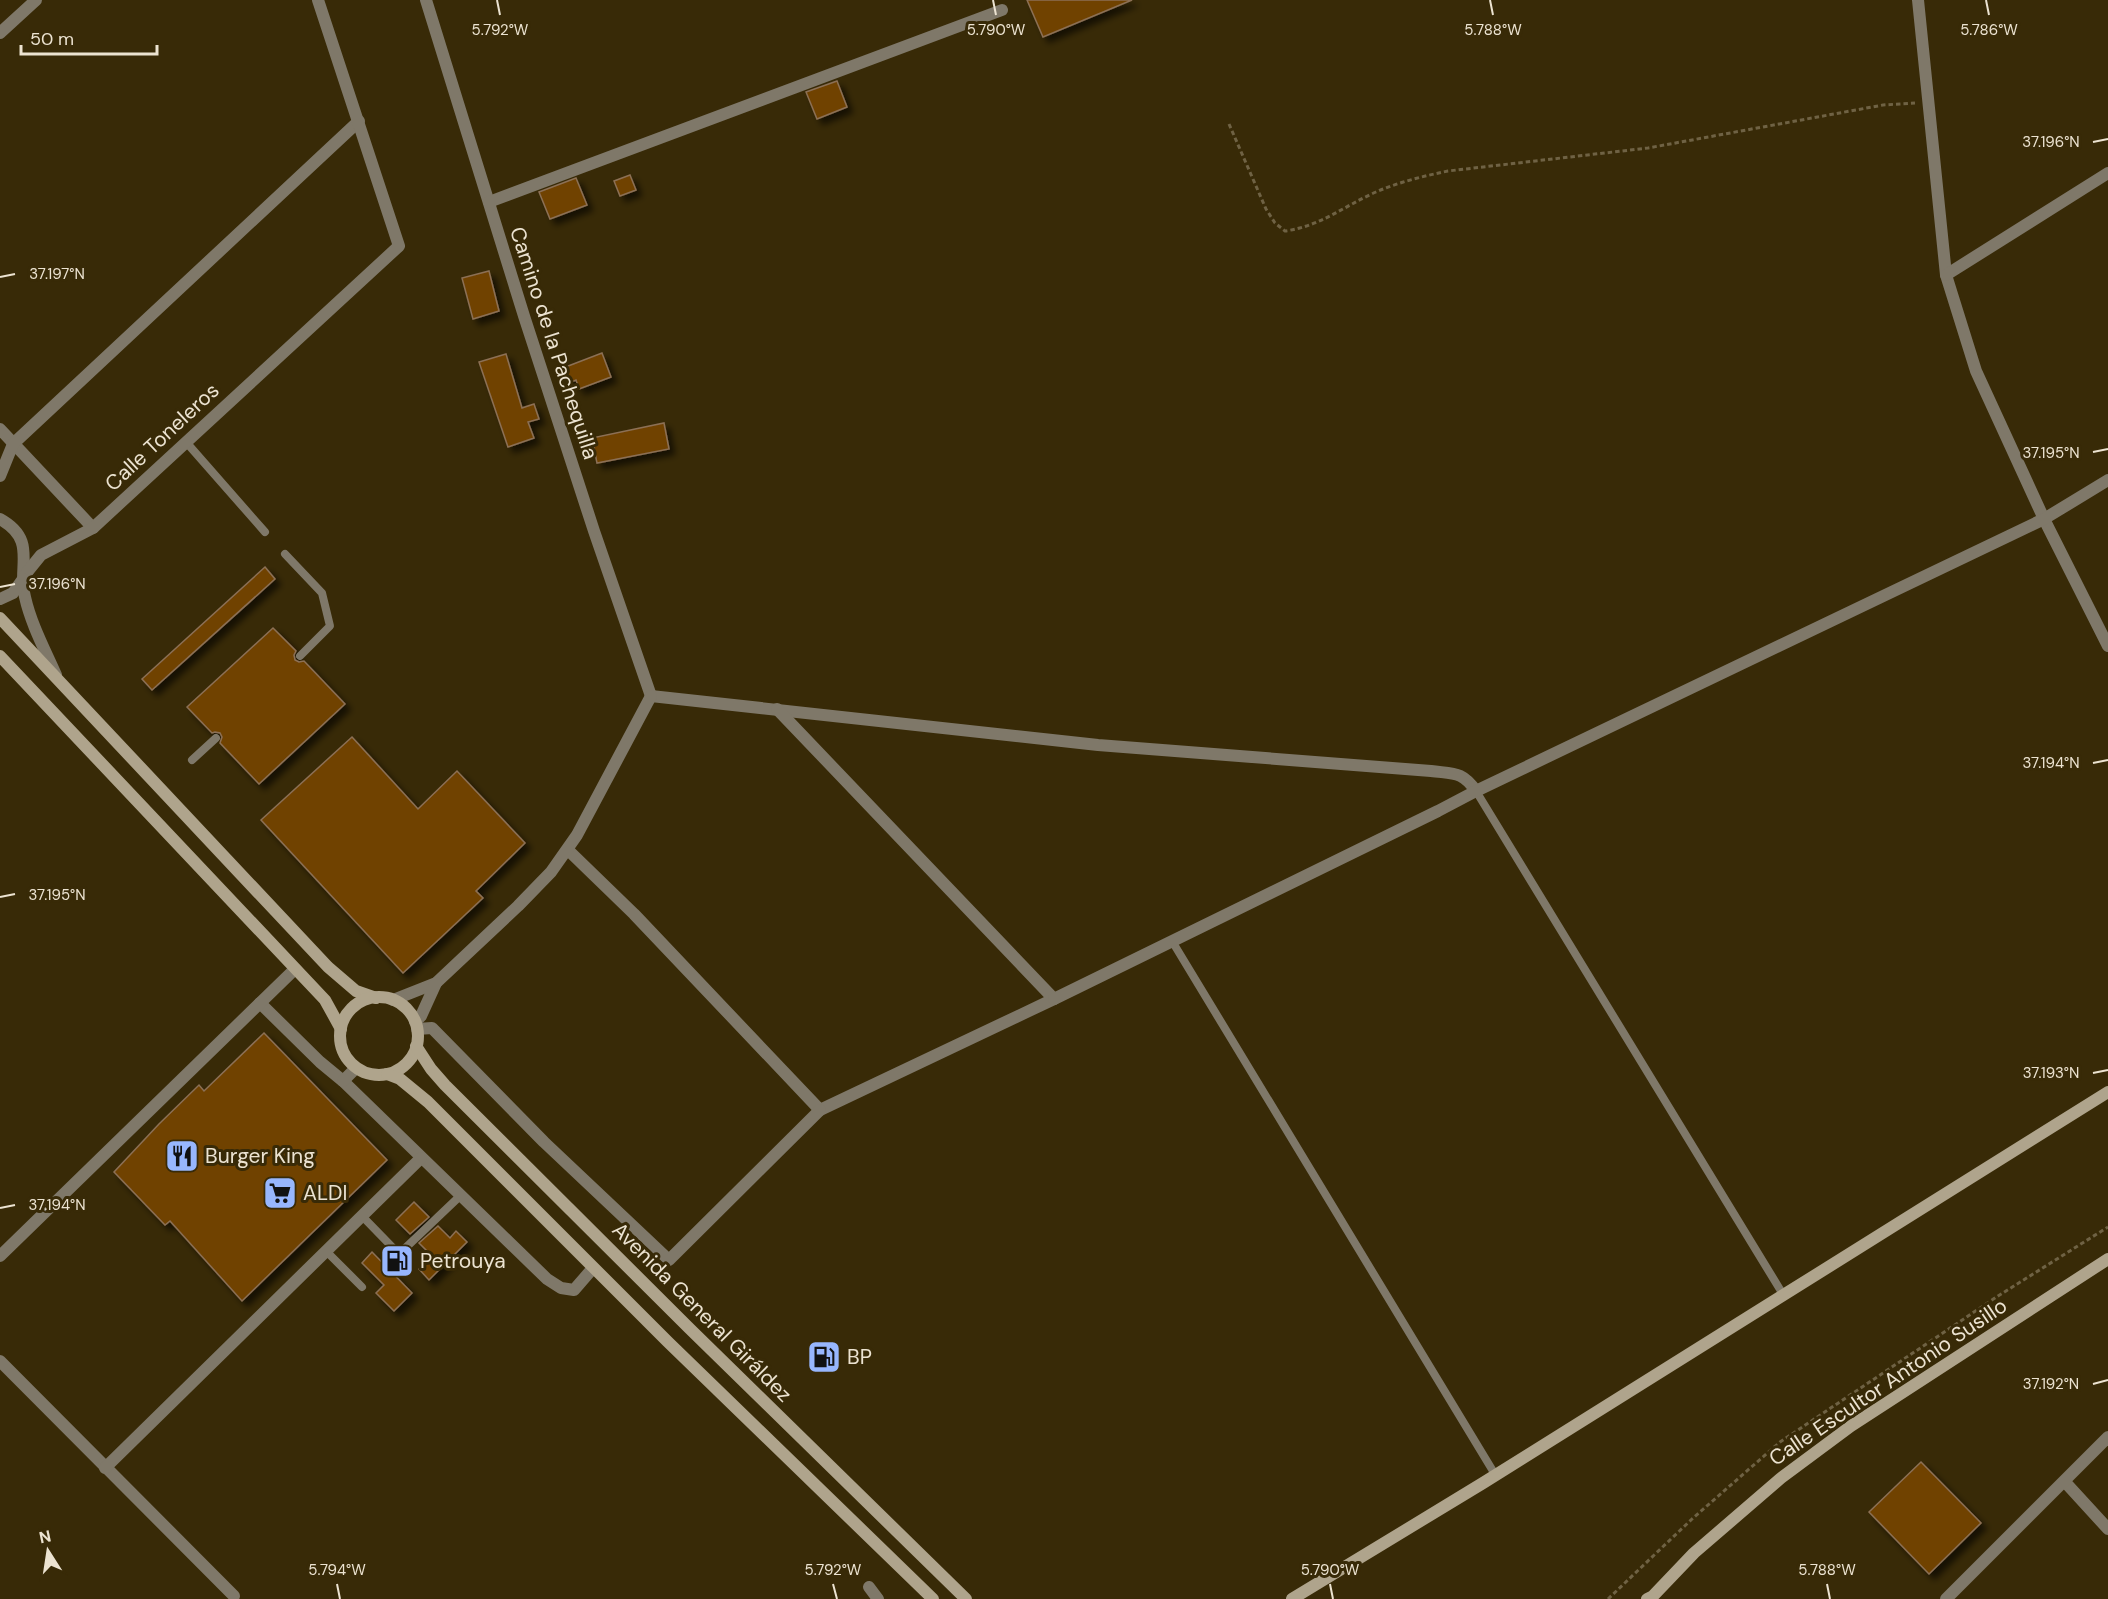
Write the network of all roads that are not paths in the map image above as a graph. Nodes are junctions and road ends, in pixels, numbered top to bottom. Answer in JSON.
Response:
{"nodes":[{"id":1,"x":36,"y":0,"type":"edge"},
{"id":2,"x":318,"y":0,"type":"edge"},
{"id":3,"x":426,"y":0,"type":"edge"},
{"id":4,"x":1918,"y":0,"type":"edge"},
{"id":5,"x":1002,"y":10,"type":"dead end"},
{"id":6,"x":0,"y":33,"type":"edge"},
{"id":7,"x":359,"y":121,"type":"junction"},
{"id":8,"x":2108,"y":173,"type":"edge"},
{"id":9,"x":489,"y":202,"type":"junction"},
{"id":10,"x":1946,"y":274,"type":"junction"},
{"id":11,"x":0,"y":429,"type":"edge"},
{"id":12,"x":186,"y":442,"type":"junction"},
{"id":13,"x":14,"y":444,"type":"junction"},
{"id":14,"x":0,"y":476,"type":"edge"},
{"id":15,"x":2108,"y":480,"type":"edge"},
{"id":16,"x":0,"y":519,"type":"edge"},
{"id":17,"x":2044,"y":519,"type":"junction"},
{"id":18,"x":93,"y":528,"type":"junction"},
{"id":19,"x":266,"y":532,"type":"dead end"},
{"id":20,"x":285,"y":554,"type":"dead end"},
{"id":21,"x":24,"y":577,"type":"junction"},
{"id":22,"x":0,"y":599,"type":"edge"},
{"id":23,"x":0,"y":618,"type":"edge"},
{"id":24,"x":2108,"y":646,"type":"edge"},
{"id":25,"x":0,"y":656,"type":"edge"},
{"id":26,"x":300,"y":656,"type":"dead end"},
{"id":27,"x":56,"y":675,"type":"junction"},
{"id":28,"x":651,"y":696,"type":"junction"},
{"id":29,"x":777,"y":709,"type":"junction"},
{"id":30,"x":216,"y":738,"type":"dead end"},
{"id":31,"x":192,"y":760,"type":"dead end"},
{"id":32,"x":1476,"y":791,"type":"junction"},
{"id":33,"x":568,"y":850,"type":"junction"},
{"id":34,"x":1172,"y":941,"type":"junction"},
{"id":35,"x":295,"y":969,"type":"junction"},
{"id":36,"x":436,"y":982,"type":"junction"},
{"id":37,"x":376,"y":998,"type":"junction"},
{"id":38,"x":1054,"y":999,"type":"junction"},
{"id":39,"x":393,"y":1000,"type":"junction"},
{"id":40,"x":260,"y":1003,"type":"junction"},
{"id":41,"x":424,"y":1008,"type":"junction"},
{"id":42,"x":416,"y":1025,"type":"junction"},
{"id":43,"x":432,"y":1028,"type":"junction"},
{"id":44,"x":341,"y":1029,"type":"junction"},
{"id":45,"x":417,"y":1046,"type":"junction"},
{"id":46,"x":356,"y":1068,"type":"junction"},
{"id":47,"x":387,"y":1074,"type":"junction"},
{"id":48,"x":343,"y":1081,"type":"junction"},
{"id":49,"x":2108,"y":1092,"type":"edge"},
{"id":50,"x":820,"y":1110,"type":"junction"},
{"id":51,"x":422,"y":1158,"type":"junction"},
{"id":52,"x":460,"y":1196,"type":"junction"},
{"id":53,"x":362,"y":1216,"type":"junction"},
{"id":54,"x":326,"y":1251,"type":"junction"},
{"id":55,"x":0,"y":1256,"type":"edge"},
{"id":56,"x":2108,"y":1259,"type":"edge"},
{"id":57,"x":593,"y":1269,"type":"junction"},
{"id":58,"x":363,"y":1287,"type":"dead end"},
{"id":59,"x":1784,"y":1296,"type":"junction"},
{"id":60,"x":0,"y":1361,"type":"edge"},
{"id":61,"x":2108,"y":1437,"type":"edge"},
{"id":62,"x":105,"y":1468,"type":"junction"},
{"id":63,"x":1496,"y":1476,"type":"junction"},
{"id":64,"x":2065,"y":1482,"type":"junction"},
{"id":65,"x":2108,"y":1529,"type":"edge"},
{"id":66,"x":869,"y":1587,"type":"dead end"},
{"id":67,"x":234,"y":1596,"type":"dead end"},
{"id":68,"x":1651,"y":1598,"type":"edge"},
{"id":69,"x":878,"y":1599,"type":"edge"},
{"id":70,"x":933,"y":1599,"type":"edge"},
{"id":71,"x":966,"y":1599,"type":"edge"},
{"id":72,"x":1292,"y":1599,"type":"edge"},
{"id":73,"x":1947,"y":1599,"type":"edge"}],
"edges":[{"from":1,"to":6,"type":"street"},
{"from":2,"to":7,"type":"street"},
{"from":3,"to":9,"type":"street","name":"Camino de la Pachequilla"},
{"from":4,"to":10,"type":"street"},
{"from":5,"to":9,"type":"street"},
{"from":7,"to":12,"type":"street","name":"Calle Toneleros"},
{"from":7,"to":13,"type":"street"},
{"from":8,"to":10,"type":"street"},
{"from":9,"to":28,"type":"street","name":"Camino de la Pachequilla"},
{"from":10,"to":17,"type":"street"},
{"from":11,"to":13,"type":"street"},
{"from":12,"to":18,"type":"street","name":"Calle Toneleros"},
{"from":12,"to":19,"type":"lane"},
{"from":13,"to":14,"type":"street"},
{"from":13,"to":18,"type":"street"},
{"from":15,"to":17,"type":"street"},
{"from":16,"to":21,"type":"street"},
{"from":17,"to":24,"type":"street"},
{"from":17,"to":32,"type":"street"},
{"from":18,"to":21,"type":"street","name":"Calle Toneleros"},
{"from":20,"to":26,"type":"lane"},
{"from":21,"to":22,"type":"street","name":"Calle Toneleros"},
{"from":21,"to":27,"type":"street"},
{"from":23,"to":27,"type":"main road"},
{"from":25,"to":35,"type":"main road"},
{"from":27,"to":37,"type":"main road"},
{"from":28,"to":29,"type":"street"},
{"from":28,"to":33,"type":"street"},
{"from":29,"to":32,"type":"street"},
{"from":29,"to":38,"type":"street"},
{"from":30,"to":31,"type":"lane"},
{"from":32,"to":34,"type":"street"},
{"from":32,"to":59,"type":"lane"},
{"from":33,"to":36,"type":"street"},
{"from":33,"to":50,"type":"street"},
{"from":34,"to":38,"type":"street"},
{"from":34,"to":63,"type":"lane"},
{"from":35,"to":40,"type":"street"},
{"from":35,"to":44,"type":"main road"},
{"from":36,"to":39,"type":"street"},
{"from":36,"to":41,"type":"street"},
{"from":37,"to":39,"type":"main road"},
{"from":37,"to":44,"type":"main road"},
{"from":38,"to":50,"type":"street"},
{"from":39,"to":42,"type":"main road"},
{"from":40,"to":48,"type":"street"},
{"from":40,"to":55,"type":"street"},
{"from":41,"to":42,"type":"street"},
{"from":41,"to":43,"type":"street"},
{"from":42,"to":43,"type":"street"},
{"from":42,"to":45,"type":"main road"},
{"from":43,"to":50,"type":"street"},
{"from":44,"to":46,"type":"main road"},
{"from":45,"to":47,"type":"main road"},
{"from":45,"to":71,"type":"main road","name":"Avenida General Giráldez"},
{"from":46,"to":47,"type":"main road"},
{"from":46,"to":48,"type":"street"},
{"from":47,"to":57,"type":"main road","name":"Avenida General Giráldez"},
{"from":48,"to":51,"type":"street"},
{"from":49,"to":59,"type":"main road"},
{"from":51,"to":52,"type":"street"},
{"from":51,"to":53,"type":"street"},
{"from":52,"to":53,"type":"lane"},
{"from":52,"to":57,"type":"street"},
{"from":53,"to":54,"type":"street"},
{"from":54,"to":58,"type":"lane"},
{"from":54,"to":62,"type":"street"},
{"from":56,"to":68,"type":"main road","name":"Calle Escultor Antonio Susillo"},
{"from":57,"to":70,"type":"main road","name":"Avenida General Giráldez"},
{"from":59,"to":63,"type":"main road"},
{"from":60,"to":62,"type":"street"},
{"from":61,"to":64,"type":"street"},
{"from":62,"to":67,"type":"street"},
{"from":63,"to":72,"type":"main road"},
{"from":64,"to":65,"type":"street"},
{"from":64,"to":73,"type":"street"},
{"from":66,"to":69,"type":"street"}]}
